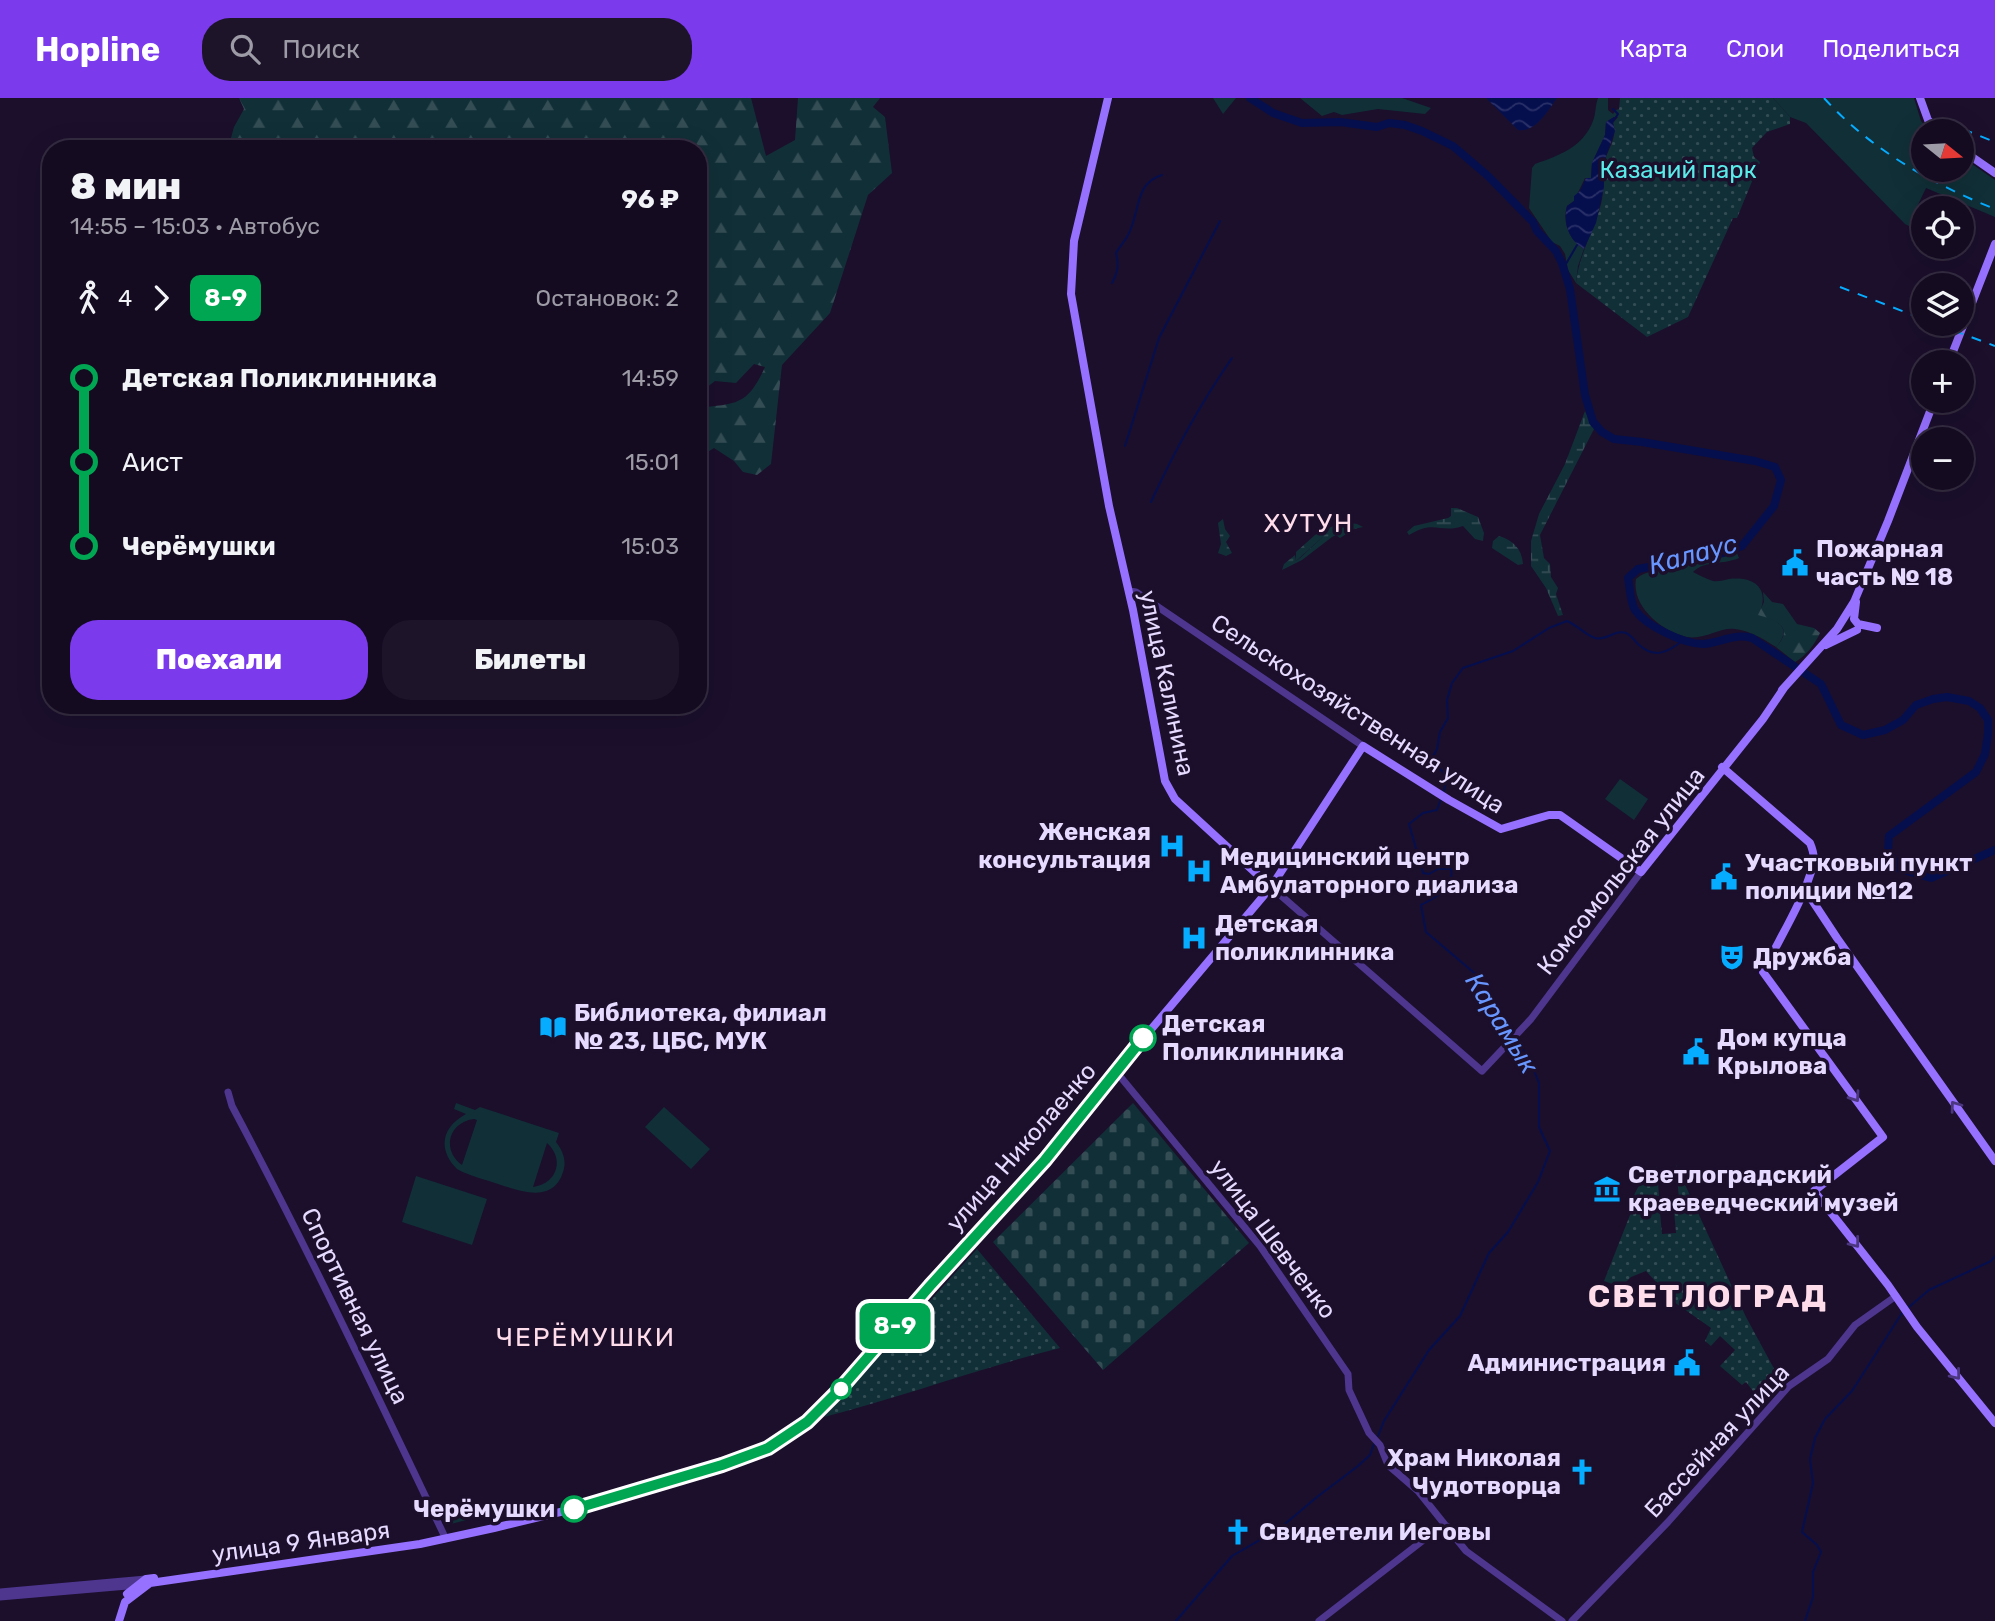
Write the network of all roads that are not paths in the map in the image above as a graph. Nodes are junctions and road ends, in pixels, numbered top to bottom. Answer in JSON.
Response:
{"nodes":[{"id":1,"x":1109,"y":98,"type":"edge"},
{"id":2,"x":1920,"y":98,"type":"edge"},
{"id":3,"x":1928,"y":119,"type":"edge"},
{"id":4,"x":1974,"y":158,"type":"edge"},
{"id":5,"x":1995,"y":173,"type":"edge"},
{"id":6,"x":1995,"y":244,"type":"edge"},
{"id":7,"x":1954,"y":350,"type":"edge"},
{"id":8,"x":1929,"y":413,"type":"edge"},
{"id":9,"x":1130,"y":591,"type":"junction"},
{"id":10,"x":1856,"y":599,"type":"junction"},
{"id":11,"x":1837,"y":629,"type":"junction"},
{"id":12,"x":1857,"y":630,"type":"junction"},
{"id":13,"x":1812,"y":655,"type":"junction"},
{"id":14,"x":1363,"y":746,"type":"junction"},
{"id":15,"x":1722,"y":768,"type":"junction"},
{"id":16,"x":1641,"y":872,"type":"junction"},
{"id":17,"x":1272,"y":885,"type":"junction"},
{"id":18,"x":1804,"y":888,"type":"junction"},
{"id":19,"x":1115,"y":1070,"type":"junction"},
{"id":20,"x":1482,"y":1071,"type":"joint"},
{"id":21,"x":228,"y":1092,"type":"dead end"},
{"id":22,"x":1995,"y":1161,"type":"edge"},
{"id":23,"x":1896,"y":1296,"type":"junction"},
{"id":24,"x":841,"y":1388,"type":"joint"},
{"id":25,"x":1995,"y":1423,"type":"edge"},
{"id":26,"x":793,"y":1429,"type":"joint"},
{"id":27,"x":1447,"y":1526,"type":"junction"},
{"id":28,"x":444,"y":1537,"type":"junction"},
{"id":29,"x":148,"y":1581,"type":"junction"},
{"id":30,"x":138,"y":1585,"type":"junction"},
{"id":31,"x":0,"y":1594,"type":"edge"},
{"id":32,"x":116,"y":1621,"type":"edge"},
{"id":33,"x":1319,"y":1621,"type":"edge"},
{"id":34,"x":1327,"y":1621,"type":"edge"},
{"id":35,"x":1562,"y":1621,"type":"edge"},
{"id":36,"x":1572,"y":1621,"type":"edge"}],
"edges":[{"from":1,"to":9,"type":"main road"},
{"from":1,"to":9,"type":"main road","name":"улица Калинина"},
{"from":2,"to":3,"type":"main road"},
{"from":4,"to":5,"type":"main road"},
{"from":6,"to":7,"type":"main road"},
{"from":8,"to":10,"type":"main road","name":"Комсомольская улица"},
{"from":9,"to":14,"type":"street","name":"Сельскохозяйственная улица"},
{"from":9,"to":17,"type":"main road","name":"улица Калинина"},
{"from":10,"to":11,"type":"main road","name":"Комсомольская улица"},
{"from":10,"to":12,"type":"main road"},
{"from":11,"to":12,"type":"main road"},
{"from":11,"to":13,"type":"main road","name":"Комсомольская улица"},
{"from":12,"to":13,"type":"main road"},
{"from":13,"to":15,"type":"main road","name":"Комсомольская улица"},
{"from":14,"to":16,"type":"main road","name":"Сельскохозяйственная улица"},
{"from":14,"to":17,"type":"main road","name":"улица Николаенко"},
{"from":15,"to":16,"type":"main road","name":"Комсомольская улица"},
{"from":15,"to":18,"type":"main road"},
{"from":16,"to":20,"type":"street","name":"Комсомольская улица"},
{"from":17,"to":19,"type":"main road","name":"улица Николаенко"},
{"from":17,"to":20,"type":"street","name":"улица Калинина"},
{"from":22,"to":18,"type":"main road","one_way":true},
{"from":18,"to":23,"type":"main road","one_way":true},
{"from":19,"to":24,"type":"main road","name":"улица Николаенко"},
{"from":19,"to":26,"type":"main road","name":"улица Николаенко"},
{"from":19,"to":27,"type":"street","name":"улица Шевченко"},
{"from":21,"to":28,"type":"street","name":"Спортивная улица"},
{"from":23,"to":25,"type":"main road","one_way":true},
{"from":23,"to":36,"type":"street","name":"Бассейная улица"},
{"from":24,"to":28,"type":"main road","name":"улица 9 Января"},
{"from":26,"to":28,"type":"main road","name":"улица 9 Января"},
{"from":27,"to":33,"type":"street"},
{"from":27,"to":34,"type":"street"},
{"from":27,"to":35,"type":"street","name":"улица Шевченко"},
{"from":28,"to":29,"type":"main road","name":"улица 9 Января"},
{"from":29,"to":30,"type":"main road"},
{"from":29,"to":31,"type":"street"},
{"from":29,"to":32,"type":"main road"},
{"from":30,"to":31,"type":"street"},
{"from":30,"to":32,"type":"main road"}]}
